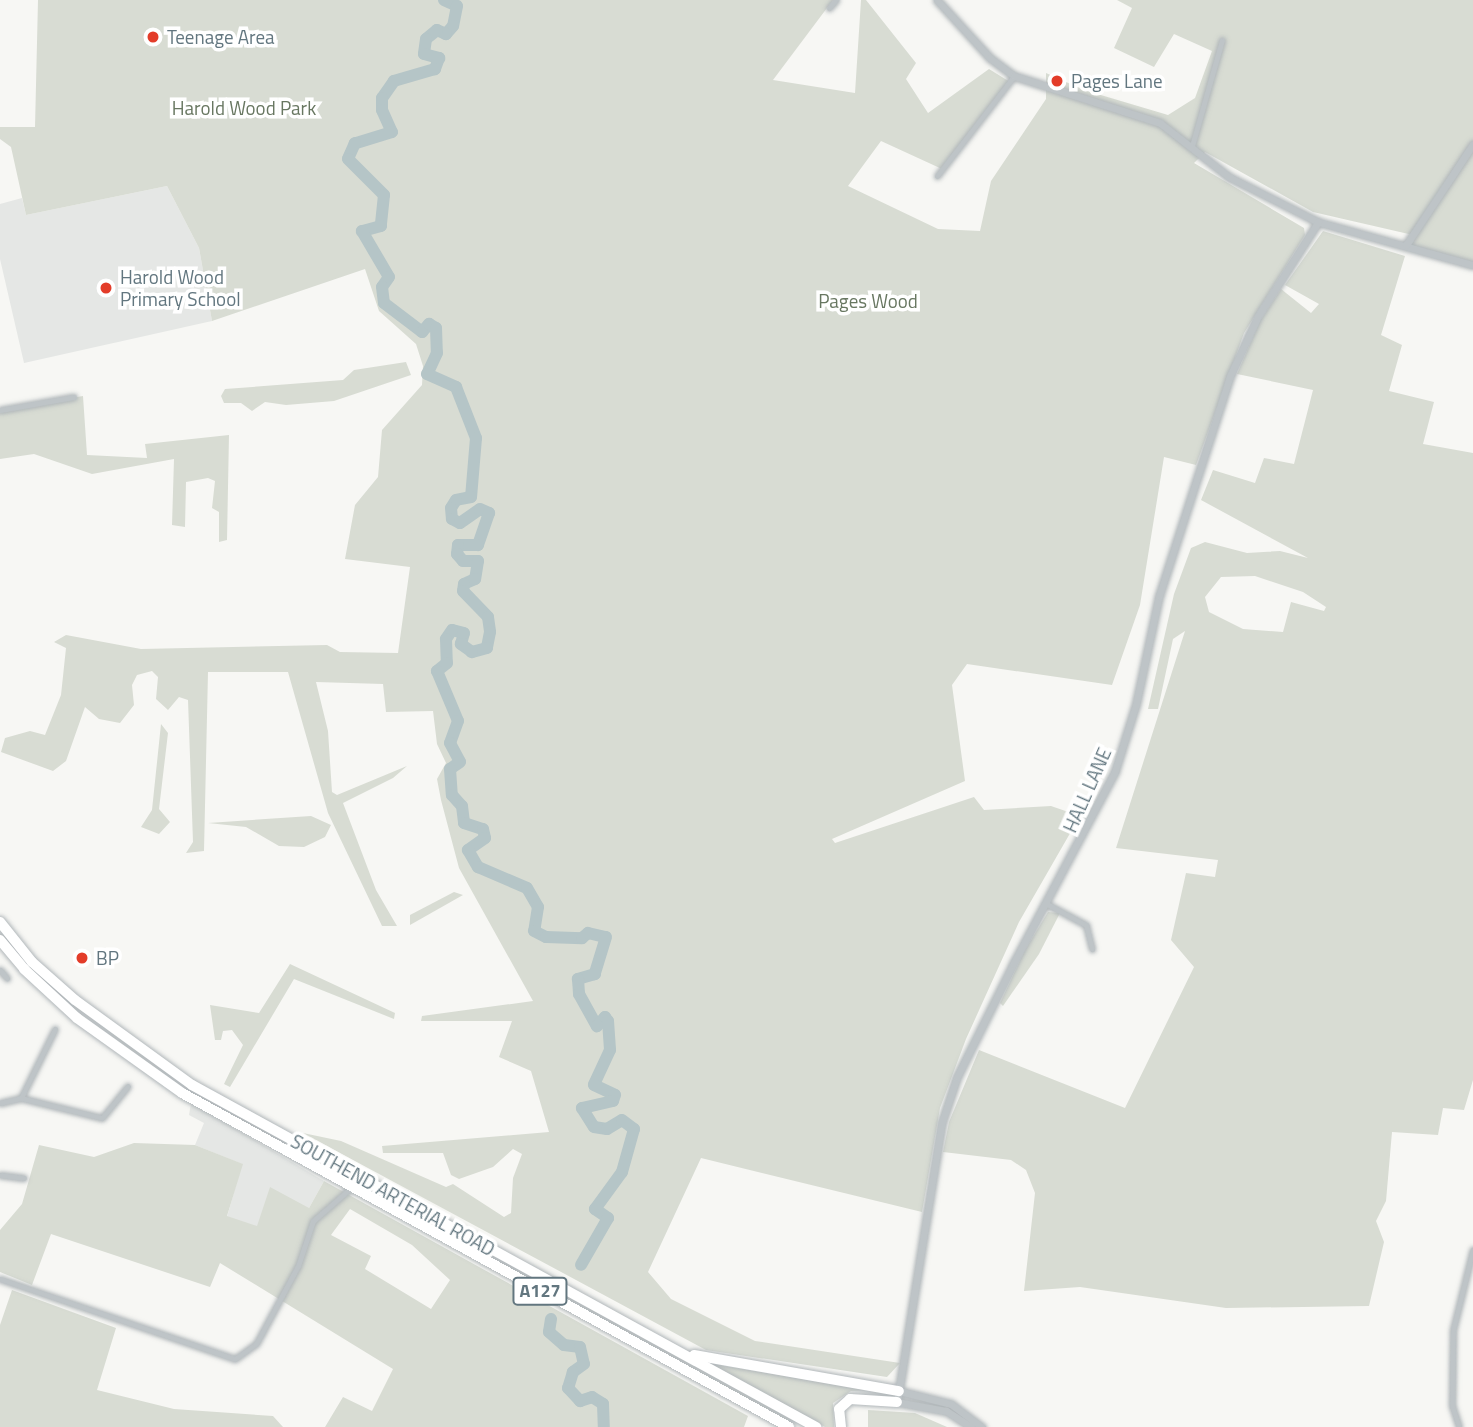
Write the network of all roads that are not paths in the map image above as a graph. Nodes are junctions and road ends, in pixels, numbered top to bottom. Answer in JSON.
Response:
{"nodes":[{"id":1,"x":836,"y":0,"type":"edge"},
{"id":2,"x":937,"y":0,"type":"edge"},
{"id":3,"x":830,"y":8,"type":"dead end"},
{"id":4,"x":1222,"y":40,"type":"dead end"},
{"id":5,"x":1014,"y":76,"type":"junction"},
{"id":6,"x":1473,"y":144,"type":"edge"},
{"id":7,"x":1192,"y":146,"type":"junction"},
{"id":8,"x":937,"y":176,"type":"dead end"},
{"id":9,"x":1318,"y":222,"type":"junction"},
{"id":10,"x":1406,"y":245,"type":"junction"},
{"id":11,"x":1473,"y":265,"type":"edge"},
{"id":12,"x":74,"y":397,"type":"dead end"},
{"id":13,"x":0,"y":410,"type":"edge"},
{"id":14,"x":1045,"y":903,"type":"junction"},
{"id":15,"x":0,"y":922,"type":"edge"},
{"id":16,"x":0,"y":940,"type":"edge"},
{"id":17,"x":1092,"y":949,"type":"dead end"},
{"id":18,"x":0,"y":970,"type":"edge"},
{"id":19,"x":7,"y":978,"type":"dead end"},
{"id":20,"x":55,"y":1029,"type":"dead end"},
{"id":21,"x":128,"y":1086,"type":"dead end"},
{"id":22,"x":22,"y":1098,"type":"junction"},
{"id":23,"x":0,"y":1103,"type":"edge"},
{"id":24,"x":0,"y":1175,"type":"edge"},
{"id":25,"x":24,"y":1178,"type":"dead end"},
{"id":26,"x":351,"y":1188,"type":"junction"},
{"id":27,"x":1473,"y":1249,"type":"edge"},
{"id":28,"x":0,"y":1279,"type":"edge"},
{"id":29,"x":670,"y":1346,"type":"junction"},
{"id":30,"x":901,"y":1376,"type":"junction"},
{"id":31,"x":918,"y":1395,"type":"junction"},
{"id":32,"x":898,"y":1396,"type":"junction"},
{"id":33,"x":789,"y":1427,"type":"edge"},
{"id":34,"x":816,"y":1427,"type":"edge"},
{"id":35,"x":841,"y":1427,"type":"edge"},
{"id":36,"x":971,"y":1427,"type":"edge"},
{"id":37,"x":982,"y":1427,"type":"edge"},
{"id":38,"x":1459,"y":1427,"type":"edge"}],
"edges":[{"from":1,"to":3,"type":"street"},
{"from":2,"to":5,"type":"street"},
{"from":4,"to":7,"type":"street"},
{"from":5,"to":7,"type":"street"},
{"from":5,"to":8,"type":"street"},
{"from":6,"to":10,"type":"street"},
{"from":7,"to":9,"type":"street"},
{"from":9,"to":10,"type":"street"},
{"from":9,"to":14,"type":"street","name":"HALL LANE"},
{"from":10,"to":11,"type":"street"},
{"from":12,"to":13,"type":"street"},
{"from":14,"to":17,"type":"street"},
{"from":14,"to":30,"type":"street","name":"HALL LANE"},
{"from":15,"to":29,"type":"highway","name":"SOUTHEND ARTERIAL ROAD","number":"A127"},
{"from":16,"to":26,"type":"highway","name":"SOUTHEND ARTERIAL ROAD","number":"A127"},
{"from":18,"to":19,"type":"street"},
{"from":20,"to":22,"type":"street"},
{"from":21,"to":22,"type":"street"},
{"from":22,"to":23,"type":"street"},
{"from":24,"to":25,"type":"street"},
{"from":26,"to":28,"type":"street"},
{"from":26,"to":33,"type":"highway","name":"SOUTHEND ARTERIAL ROAD","number":"A127"},
{"from":27,"to":38,"type":"street"},
{"from":29,"to":32,"type":"highway"},
{"from":29,"to":34,"type":"highway","name":"SOUTHEND ARTERIAL ROAD","number":"A127"},
{"from":30,"to":31,"type":"street"},
{"from":30,"to":32,"type":"street","name":"HALL LANE"},
{"from":31,"to":32,"type":"street"},
{"from":31,"to":37,"type":"street"},
{"from":32,"to":35,"type":"highway"},
{"from":32,"to":36,"type":"street"}]}
